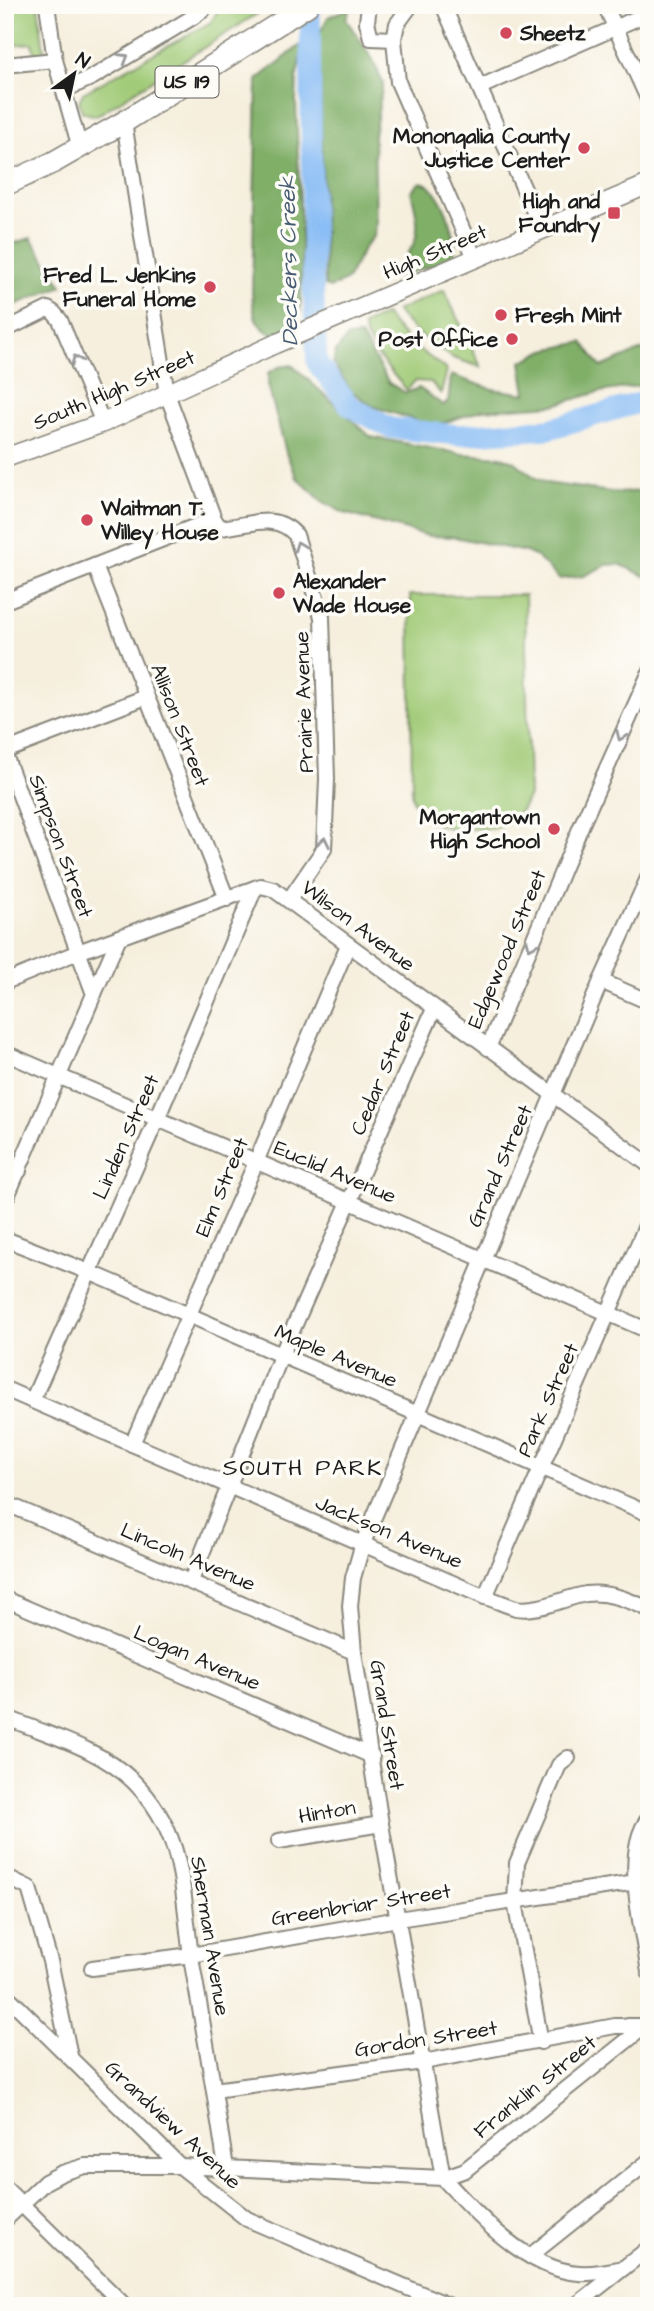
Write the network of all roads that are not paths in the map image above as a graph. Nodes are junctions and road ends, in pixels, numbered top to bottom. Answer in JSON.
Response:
{"nodes":[{"id":1,"x":47,"y":5,"type":"edge"},
{"id":2,"x":205,"y":5,"type":"edge"},
{"id":3,"x":308,"y":5,"type":"edge"},
{"id":4,"x":369,"y":5,"type":"edge"},
{"id":5,"x":411,"y":5,"type":"edge"},
{"id":6,"x":443,"y":5,"type":"edge"},
{"id":7,"x":605,"y":5,"type":"edge"},
{"id":8,"x":649,"y":13,"type":"edge"},
{"id":9,"x":615,"y":28,"type":"junction"},
{"id":10,"x":394,"y":39,"type":"junction"},
{"id":11,"x":55,"y":60,"type":"junction"},
{"id":12,"x":5,"y":65,"type":"edge"},
{"id":13,"x":480,"y":87,"type":"junction"},
{"id":14,"x":64,"y":90,"type":"junction"},
{"id":15,"x":649,"y":101,"type":"edge"},
{"id":16,"x":124,"y":122,"type":"junction"},
{"id":17,"x":80,"y":148,"type":"junction"},
{"id":18,"x":649,"y":184,"type":"edge"},
{"id":19,"x":5,"y":185,"type":"edge"},
{"id":20,"x":542,"y":230,"type":"junction"},
{"id":21,"x":471,"y":249,"type":"dead end"},
{"id":22,"x":5,"y":330,"type":"edge"},
{"id":23,"x":239,"y":361,"type":"joint"},
{"id":24,"x":167,"y":394,"type":"junction"},
{"id":25,"x":103,"y":423,"type":"junction"},
{"id":26,"x":5,"y":458,"type":"edge"},
{"id":27,"x":214,"y":519,"type":"junction"},
{"id":28,"x":95,"y":566,"type":"junction"},
{"id":29,"x":5,"y":601,"type":"edge"},
{"id":30,"x":649,"y":674,"type":"edge"},
{"id":31,"x":146,"y":697,"type":"junction"},
{"id":32,"x":5,"y":753,"type":"edge"},
{"id":33,"x":649,"y":876,"type":"edge"},
{"id":34,"x":255,"y":888,"type":"junction"},
{"id":35,"x":227,"y":899,"type":"junction"},
{"id":36,"x":289,"y":900,"type":"junction"},
{"id":37,"x":119,"y":937,"type":"junction"},
{"id":38,"x":348,"y":945,"type":"junction"},
{"id":39,"x":78,"y":952,"type":"junction"},
{"id":40,"x":601,"y":981,"type":"junction"},
{"id":41,"x":5,"y":982,"type":"edge"},
{"id":42,"x":94,"y":993,"type":"junction"},
{"id":43,"x":649,"y":1002,"type":"edge"},
{"id":44,"x":434,"y":1009,"type":"junction"},
{"id":45,"x":488,"y":1048,"type":"junction"},
{"id":46,"x":5,"y":1053,"type":"edge"},
{"id":47,"x":58,"y":1076,"type":"junction"},
{"id":48,"x":554,"y":1096,"type":"junction"},
{"id":49,"x":157,"y":1119,"type":"junction"},
{"id":50,"x":256,"y":1162,"type":"junction"},
{"id":51,"x":5,"y":1164,"type":"edge"},
{"id":52,"x":649,"y":1165,"type":"edge"},
{"id":53,"x":19,"y":1171,"type":"junction"},
{"id":54,"x":351,"y":1200,"type":"junction"},
{"id":55,"x":5,"y":1201,"type":"edge"},
{"id":56,"x":649,"y":1219,"type":"edge"},
{"id":57,"x":5,"y":1238,"type":"edge"},
{"id":58,"x":483,"y":1258,"type":"junction"},
{"id":59,"x":89,"y":1272,"type":"junction"},
{"id":60,"x":609,"y":1314,"type":"junction"},
{"id":61,"x":189,"y":1315,"type":"junction"},
{"id":62,"x":649,"y":1331,"type":"edge"},
{"id":63,"x":281,"y":1356,"type":"junction"},
{"id":64,"x":5,"y":1389,"type":"edge"},
{"id":65,"x":32,"y":1401,"type":"junction"},
{"id":66,"x":418,"y":1413,"type":"junction"},
{"id":67,"x":132,"y":1444,"type":"junction"},
{"id":68,"x":540,"y":1468,"type":"junction"},
{"id":69,"x":228,"y":1486,"type":"junction"},
{"id":70,"x":5,"y":1503,"type":"edge"},
{"id":71,"x":649,"y":1514,"type":"edge"},
{"id":72,"x":363,"y":1543,"type":"junction"},
{"id":73,"x":191,"y":1581,"type":"junction"},
{"id":74,"x":485,"y":1597,"type":"junction"},
{"id":75,"x":5,"y":1599,"type":"edge"},
{"id":76,"x":649,"y":1609,"type":"edge"},
{"id":77,"x":354,"y":1652,"type":"junction"},
{"id":78,"x":5,"y":1717,"type":"edge"},
{"id":79,"x":372,"y":1756,"type":"junction"},
{"id":80,"x":568,"y":1758,"type":"dead end"},
{"id":81,"x":649,"y":1818,"type":"edge"},
{"id":82,"x":381,"y":1824,"type":"junction"},
{"id":83,"x":279,"y":1841,"type":"dead end"},
{"id":84,"x":5,"y":1875,"type":"edge"},
{"id":85,"x":636,"y":1882,"type":"junction"},
{"id":86,"x":515,"y":1902,"type":"junction"},
{"id":87,"x":398,"y":1919,"type":"junction"},
{"id":88,"x":191,"y":1955,"type":"junction"},
{"id":89,"x":92,"y":1968,"type":"dead end"},
{"id":90,"x":649,"y":1972,"type":"edge"},
{"id":91,"x":5,"y":1994,"type":"edge"},
{"id":92,"x":647,"y":2025,"type":"edge"},
{"id":93,"x":541,"y":2042,"type":"junction"},
{"id":94,"x":71,"y":2057,"type":"junction"},
{"id":95,"x":423,"y":2062,"type":"junction"},
{"id":96,"x":214,"y":2090,"type":"junction"},
{"id":97,"x":649,"y":2161,"type":"edge"},
{"id":98,"x":180,"y":2166,"type":"junction"},
{"id":99,"x":226,"y":2168,"type":"junction"},
{"id":100,"x":443,"y":2178,"type":"junction"},
{"id":101,"x":5,"y":2188,"type":"edge"},
{"id":102,"x":21,"y":2203,"type":"junction"},
{"id":103,"x":5,"y":2220,"type":"edge"},
{"id":104,"x":649,"y":2248,"type":"edge"},
{"id":105,"x":530,"y":2256,"type":"junction"},
{"id":106,"x":623,"y":2268,"type":"junction"},
{"id":107,"x":447,"y":2305,"type":"edge"},
{"id":108,"x":125,"y":2306,"type":"edge"},
{"id":109,"x":575,"y":2306,"type":"edge"}],
"edges":[{"from":1,"to":11,"type":"street"},
{"from":14,"to":2,"type":"street","one_way":true},
{"from":3,"to":16,"type":"main road","number":"US 119"},
{"from":4,"to":10,"type":"street"},
{"from":5,"to":10,"type":"street"},
{"from":6,"to":13,"type":"street"},
{"from":7,"to":9,"type":"street"},
{"from":8,"to":9,"type":"street"},
{"from":9,"to":13,"type":"street"},
{"from":9,"to":15,"type":"street"},
{"from":10,"to":21,"type":"street"},
{"from":11,"to":12,"type":"street"},
{"from":11,"to":14,"type":"street"},
{"from":13,"to":20,"type":"street"},
{"from":14,"to":17,"type":"street"},
{"from":16,"to":17,"type":"main road","number":"US 119"},
{"from":16,"to":24,"type":"street"},
{"from":17,"to":19,"type":"main road","number":"US 119"},
{"from":18,"to":20,"type":"street","name":"High Street"},
{"from":20,"to":23,"type":"street","name":"High Street"},
{"from":25,"to":22,"type":"street","one_way":true},
{"from":23,"to":24,"type":"street","name":"South High Street"},
{"from":24,"to":25,"type":"street","name":"South High Street"},
{"from":24,"to":27,"type":"street"},
{"from":25,"to":26,"type":"street","name":"South High Street"},
{"from":27,"to":28,"type":"street"},
{"from":36,"to":27,"type":"street","name":"Prairie Avenue","one_way":true},
{"from":28,"to":29,"type":"street"},
{"from":28,"to":31,"type":"street","name":"Allison Street"},
{"from":30,"to":45,"type":"street","name":"Edgewood Street","one_way":true},
{"from":31,"to":32,"type":"street"},
{"from":31,"to":35,"type":"street","name":"Allison Street"},
{"from":32,"to":39,"type":"street","name":"Simpson Street"},
{"from":33,"to":40,"type":"street","name":"Grand Street"},
{"from":34,"to":35,"type":"street"},
{"from":34,"to":36,"type":"street","name":"Wilson Avenue"},
{"from":34,"to":49,"type":"street","name":"Linden Street"},
{"from":35,"to":37,"type":"street"},
{"from":36,"to":38,"type":"street","name":"Wilson Avenue"},
{"from":37,"to":39,"type":"street"},
{"from":37,"to":42,"type":"street"},
{"from":38,"to":44,"type":"street","name":"Wilson Avenue"},
{"from":38,"to":50,"type":"street","name":"Elm Street"},
{"from":39,"to":41,"type":"street"},
{"from":39,"to":42,"type":"street","name":"Simpson Street"},
{"from":40,"to":43,"type":"street"},
{"from":40,"to":48,"type":"street","name":"Grand Street"},
{"from":42,"to":47,"type":"street"},
{"from":44,"to":45,"type":"street","name":"Wilson Avenue"},
{"from":44,"to":54,"type":"street","name":"Cedar Street"},
{"from":45,"to":48,"type":"street","name":"Wilson Avenue"},
{"from":46,"to":47,"type":"street","name":"Euclid Avenue"},
{"from":47,"to":49,"type":"street","name":"Euclid Avenue"},
{"from":47,"to":53,"type":"street"},
{"from":48,"to":52,"type":"street","name":"Wilson Avenue"},
{"from":48,"to":58,"type":"street","name":"Grand Street"},
{"from":49,"to":50,"type":"street","name":"Euclid Avenue"},
{"from":49,"to":59,"type":"street","name":"Linden Street"},
{"from":50,"to":54,"type":"street","name":"Euclid Avenue"},
{"from":50,"to":61,"type":"street","name":"Elm Street"},
{"from":51,"to":53,"type":"street"},
{"from":53,"to":55,"type":"street"},
{"from":54,"to":58,"type":"street","name":"Euclid Avenue"},
{"from":54,"to":63,"type":"street","name":"Cedar Street"},
{"from":56,"to":60,"type":"street","name":"Park Street"},
{"from":57,"to":59,"type":"street","name":"Maple Avenue"},
{"from":58,"to":60,"type":"street","name":"Euclid Avenue"},
{"from":58,"to":66,"type":"street","name":"Grand Street"},
{"from":59,"to":61,"type":"street","name":"Maple Avenue"},
{"from":59,"to":65,"type":"street","name":"Linden Street"},
{"from":60,"to":62,"type":"street","name":"Euclid Avenue"},
{"from":60,"to":68,"type":"street","name":"Park Street"},
{"from":61,"to":63,"type":"street","name":"Maple Avenue"},
{"from":61,"to":67,"type":"street","name":"Elm Street"},
{"from":63,"to":66,"type":"street","name":"Maple Avenue"},
{"from":63,"to":69,"type":"street","name":"Cedar Street"},
{"from":64,"to":65,"type":"street","name":"Jackson Avenue"},
{"from":65,"to":67,"type":"street","name":"Jackson Avenue"},
{"from":66,"to":68,"type":"street","name":"Maple Avenue"},
{"from":66,"to":72,"type":"street","name":"Grand Street"},
{"from":67,"to":69,"type":"street","name":"Jackson Avenue"},
{"from":68,"to":71,"type":"street","name":"Maple Avenue"},
{"from":68,"to":74,"type":"street","name":"Park Street"},
{"from":69,"to":72,"type":"street","name":"Jackson Avenue"},
{"from":69,"to":73,"type":"street","name":"Cedar Street"},
{"from":70,"to":73,"type":"street","name":"Lincoln Avenue"},
{"from":72,"to":74,"type":"street","name":"Jackson Avenue"},
{"from":72,"to":77,"type":"street","name":"Grand Street"},
{"from":73,"to":77,"type":"street","name":"Lincoln Avenue"},
{"from":74,"to":76,"type":"street","name":"Jackson Avenue"},
{"from":75,"to":79,"type":"street","name":"Logan Avenue"},
{"from":77,"to":79,"type":"street","name":"Grand Street"},
{"from":78,"to":88,"type":"street","name":"Sherman Avenue"},
{"from":79,"to":82,"type":"street","name":"Grand Street"},
{"from":80,"to":86,"type":"street"},
{"from":81,"to":85,"type":"street"},
{"from":82,"to":83,"type":"street","name":"Hinton"},
{"from":82,"to":87,"type":"street","name":"Grand Street"},
{"from":84,"to":94,"type":"street"},
{"from":85,"to":86,"type":"street","name":"Greenbriar Street"},
{"from":85,"to":90,"type":"street"},
{"from":86,"to":87,"type":"street","name":"Greenbriar Street"},
{"from":86,"to":93,"type":"street"},
{"from":87,"to":88,"type":"street","name":"Greenbriar Street"},
{"from":87,"to":95,"type":"street","name":"Grand Street"},
{"from":88,"to":89,"type":"street","name":"Greenbriar Street"},
{"from":88,"to":96,"type":"street","name":"Sherman Avenue"},
{"from":91,"to":94,"type":"street","name":"Grandview Avenue"},
{"from":92,"to":93,"type":"street","name":"Gordon Street"},
{"from":92,"to":100,"type":"street","name":"Franklin Street"},
{"from":93,"to":95,"type":"street","name":"Gordon Street"},
{"from":94,"to":98,"type":"street","name":"Grandview Avenue"},
{"from":95,"to":96,"type":"street","name":"Gordon Street"},
{"from":95,"to":100,"type":"street","name":"Grand Street"},
{"from":96,"to":99,"type":"street","name":"Sherman Avenue"},
{"from":97,"to":105,"type":"street"},
{"from":98,"to":99,"type":"street"},
{"from":98,"to":102,"type":"street"},
{"from":98,"to":107,"type":"street","name":"Grandview Avenue"},
{"from":99,"to":100,"type":"street"},
{"from":100,"to":105,"type":"street"},
{"from":101,"to":102,"type":"street"},
{"from":102,"to":103,"type":"street"},
{"from":102,"to":108,"type":"street"},
{"from":104,"to":106,"type":"street"},
{"from":105,"to":106,"type":"street"},
{"from":106,"to":109,"type":"street"}]}
